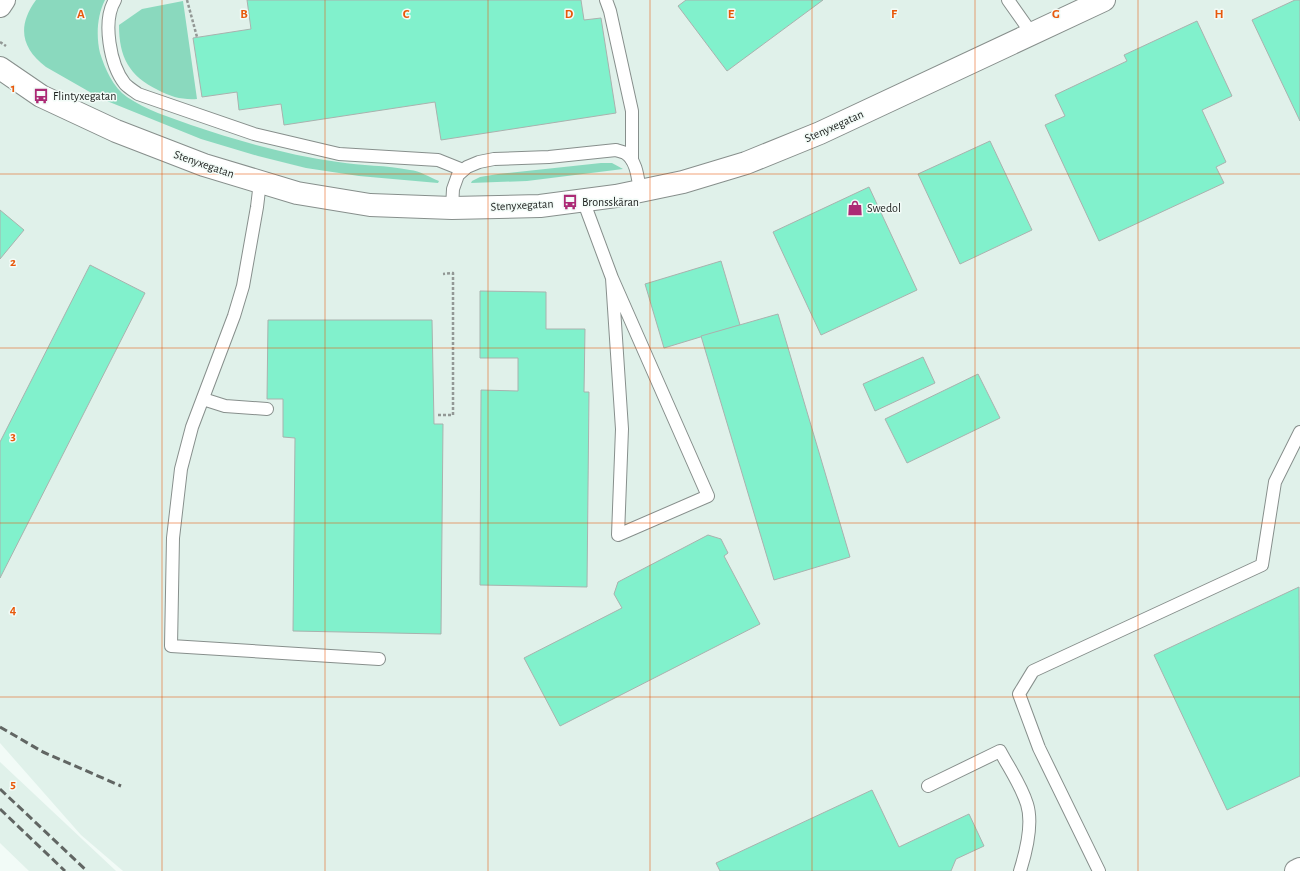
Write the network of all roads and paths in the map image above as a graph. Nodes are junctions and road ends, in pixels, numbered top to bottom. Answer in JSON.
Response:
{"nodes":[{"id":1,"x":4,"y":0,"type":"edge"},
{"id":2,"x":115,"y":0,"type":"edge"},
{"id":3,"x":187,"y":0,"type":"edge"},
{"id":4,"x":606,"y":0,"type":"edge"},
{"id":5,"x":1008,"y":0,"type":"edge"},
{"id":6,"x":1104,"y":0,"type":"edge"},
{"id":7,"x":0,"y":6,"type":"edge"},
{"id":8,"x":1032,"y":34,"type":"junction"},
{"id":9,"x":197,"y":37,"type":"dead end"},
{"id":10,"x":0,"y":68,"type":"edge"},
{"id":11,"x":632,"y":160,"type":"junction"},
{"id":12,"x":463,"y":170,"type":"junction"},
{"id":13,"x":260,"y":182,"type":"junction"},
{"id":14,"x":640,"y":191,"type":"junction"},
{"id":15,"x":583,"y":200,"type":"junction"},
{"id":16,"x":452,"y":208,"type":"junction"},
{"id":17,"x":443,"y":274,"type":"dead end"},
{"id":18,"x":612,"y":278,"type":"junction"},
{"id":19,"x":202,"y":399,"type":"junction"},
{"id":20,"x":268,"y":409,"type":"dead end"},
{"id":21,"x":438,"y":415,"type":"dead end"},
{"id":22,"x":1300,"y":432,"type":"edge"},
{"id":23,"x":380,"y":659,"type":"dead end"},
{"id":24,"x":928,"y":786,"type":"dead end"},
{"id":25,"x":1300,"y":869,"type":"edge"},
{"id":26,"x":1020,"y":871,"type":"edge"},
{"id":27,"x":1099,"y":871,"type":"edge"},
{"id":28,"x":1296,"y":871,"type":"edge"}],
"edges":[{"from":1,"to":7,"type":"street"},
{"from":2,"to":12,"type":"lane"},
{"from":3,"to":9,"type":"path"},
{"from":4,"to":11,"type":"lane"},
{"from":5,"to":8,"type":"lane"},
{"from":6,"to":8,"type":"street","name":"Stenyxegatan"},
{"from":8,"to":14,"type":"street","name":"Stenyxegatan"},
{"from":10,"to":13,"type":"street","name":"Stenyxegatan"},
{"from":11,"to":12,"type":"lane"},
{"from":11,"to":14,"type":"lane"},
{"from":12,"to":16,"type":"lane"},
{"from":13,"to":16,"type":"street","name":"Stenyxegatan"},
{"from":13,"to":19,"type":"lane"},
{"from":14,"to":15,"type":"street","name":"Stenyxegatan"},
{"from":15,"to":16,"type":"street","name":"Stenyxegatan"},
{"from":15,"to":18,"type":"lane"},
{"from":17,"to":21,"type":"path"},
{"from":18,"to":18,"type":"lane"},
{"from":19,"to":20,"type":"lane"},
{"from":19,"to":23,"type":"lane"},
{"from":22,"to":27,"type":"lane"},
{"from":24,"to":26,"type":"lane"},
{"from":25,"to":28,"type":"street"}]}
